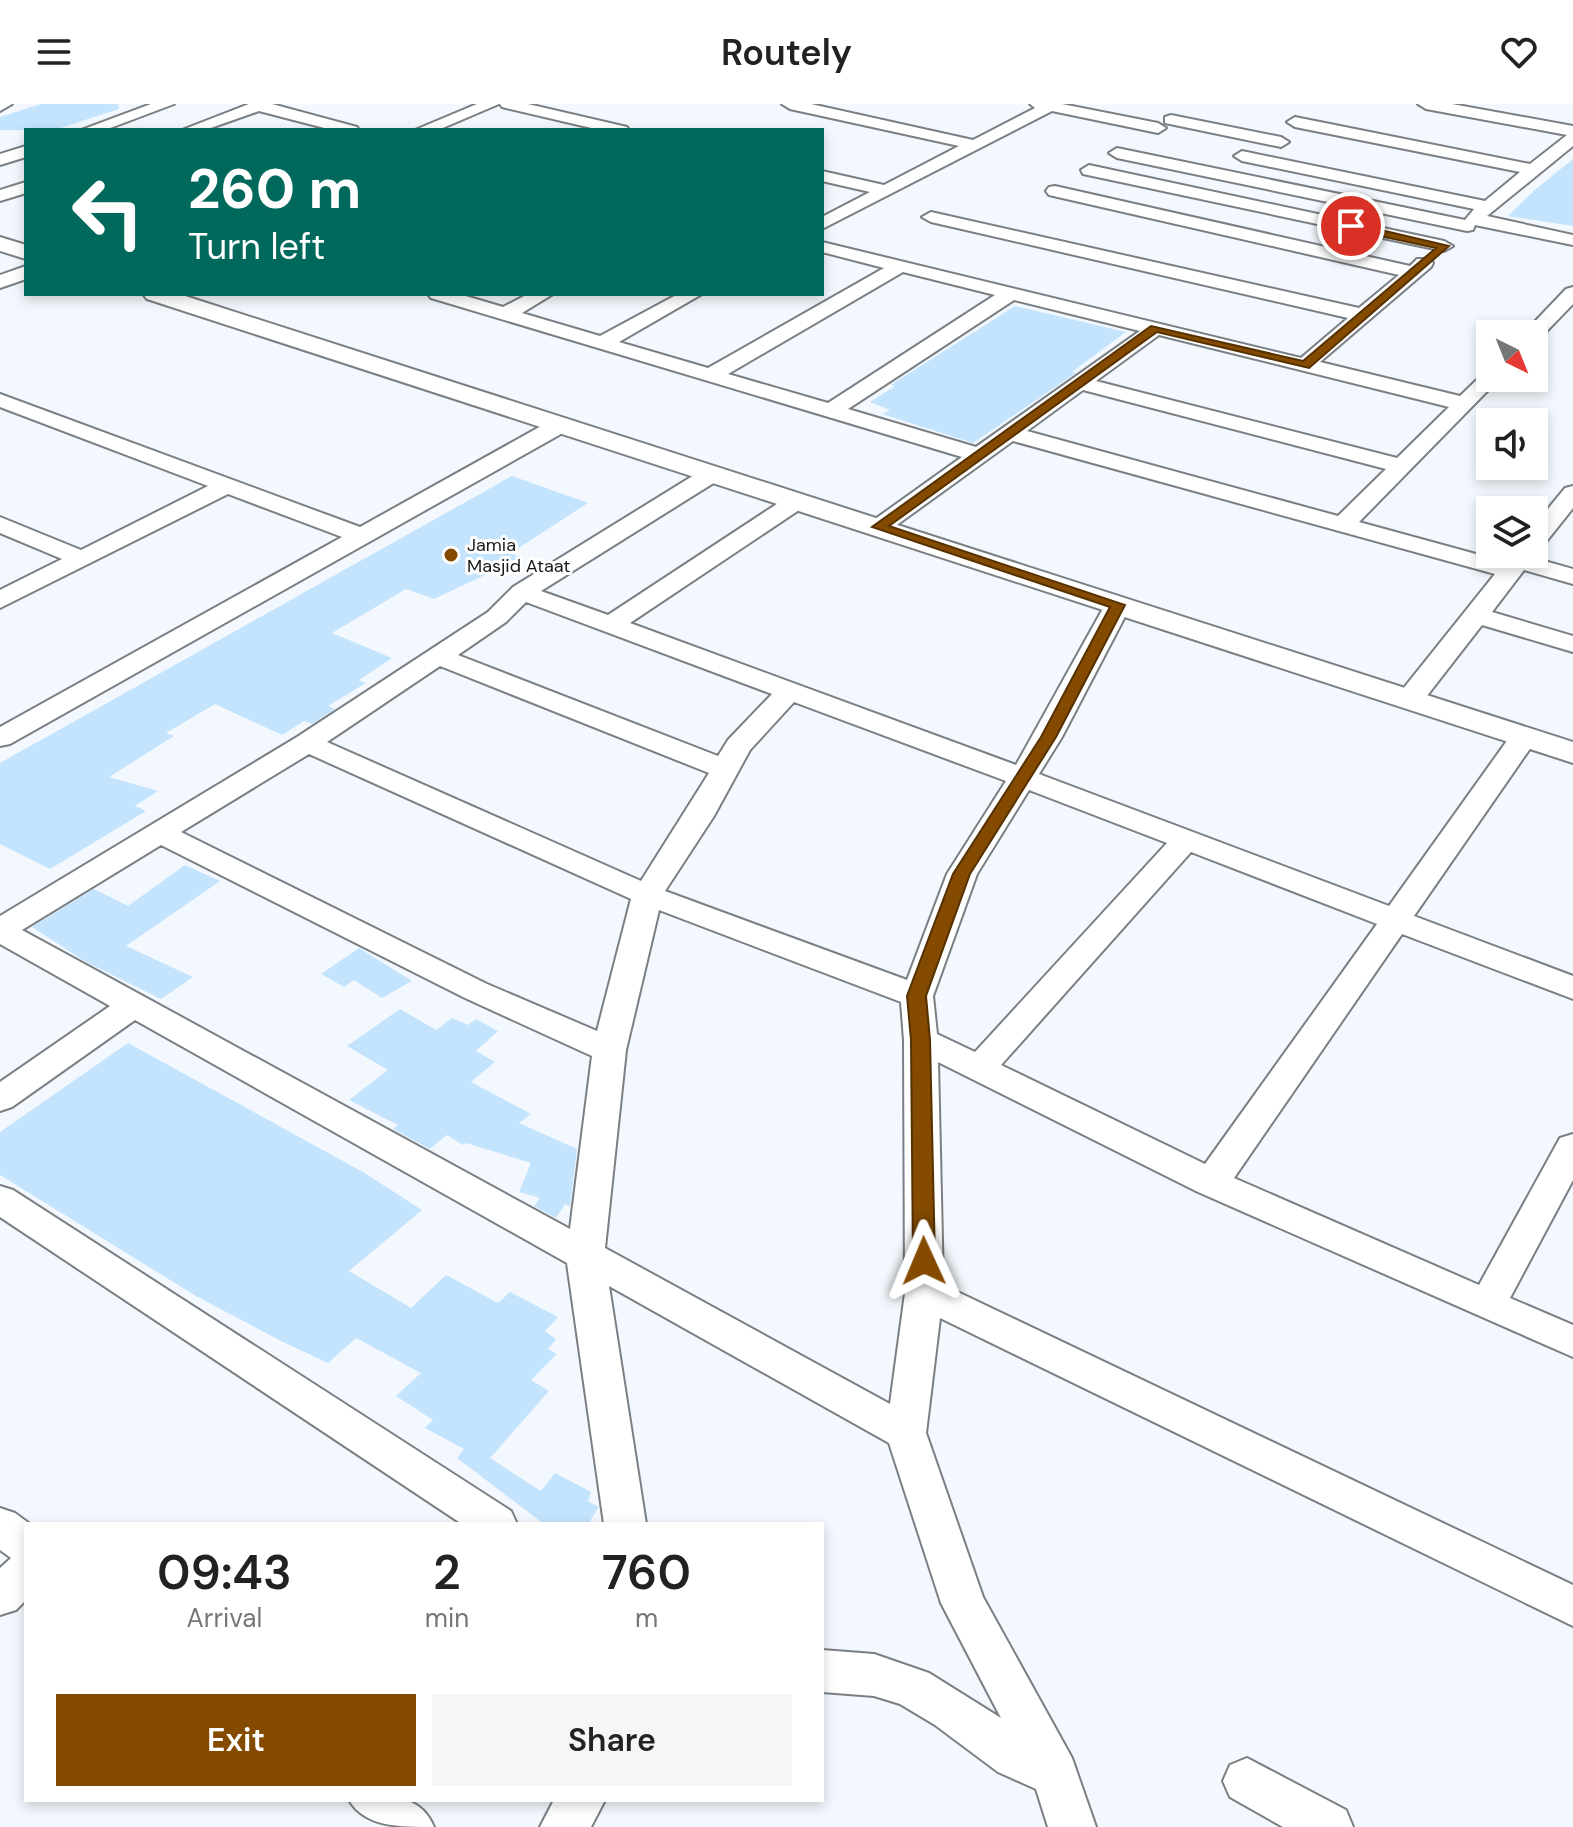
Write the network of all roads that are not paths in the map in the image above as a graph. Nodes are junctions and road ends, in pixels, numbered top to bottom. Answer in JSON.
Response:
{"nodes":[{"id":1,"x":166,"y":104,"type":"edge"},
{"id":2,"x":491,"y":104,"type":"edge"},
{"id":3,"x":508,"y":104,"type":"edge"},
{"id":4,"x":790,"y":104,"type":"edge"},
{"id":5,"x":1199,"y":104,"type":"edge"},
{"id":6,"x":1426,"y":104,"type":"edge"},
{"id":7,"x":262,"y":105,"type":"edge"},
{"id":8,"x":1047,"y":105,"type":"edge"},
{"id":9,"x":1295,"y":122,"type":"dead end"},
{"id":10,"x":95,"y":128,"type":"edge"},
{"id":11,"x":196,"y":128,"type":"edge"},
{"id":12,"x":341,"y":128,"type":"edge"},
{"id":13,"x":428,"y":128,"type":"edge"},
{"id":14,"x":612,"y":128,"type":"edge"},
{"id":15,"x":1158,"y":128,"type":"junction"},
{"id":16,"x":1573,"y":131,"type":"edge"},
{"id":17,"x":1359,"y":136,"type":"junction"},
{"id":18,"x":1573,"y":138,"type":"edge"},
{"id":19,"x":1174,"y":142,"type":"dead end"},
{"id":20,"x":975,"y":145,"type":"junction"},
{"id":21,"x":1305,"y":147,"type":"dead end"},
{"id":22,"x":24,"y":152,"type":"edge"},
{"id":23,"x":1220,"y":152,"type":"dead end"},
{"id":24,"x":1117,"y":153,"type":"junction"},
{"id":25,"x":0,"y":160,"type":"edge"},
{"id":26,"x":1089,"y":170,"type":"junction"},
{"id":27,"x":1310,"y":170,"type":"junction"},
{"id":28,"x":1534,"y":170,"type":"junction"},
{"id":29,"x":824,"y":176,"type":"edge"},
{"id":30,"x":1482,"y":183,"type":"dead end"},
{"id":31,"x":24,"y":188,"type":"edge"},
{"id":32,"x":1285,"y":188,"type":"junction"},
{"id":33,"x":1511,"y":189,"type":"junction"},
{"id":34,"x":886,"y":191,"type":"junction"},
{"id":35,"x":0,"y":196,"type":"edge"},
{"id":36,"x":1258,"y":207,"type":"junction"},
{"id":37,"x":931,"y":217,"type":"dead end"},
{"id":38,"x":1477,"y":217,"type":"junction"},
{"id":39,"x":824,"y":223,"type":"edge"},
{"id":40,"x":1226,"y":230,"type":"junction"},
{"id":41,"x":1573,"y":240,"type":"edge"},
{"id":42,"x":0,"y":244,"type":"edge"},
{"id":43,"x":1444,"y":246,"type":"junction"},
{"id":44,"x":824,"y":247,"type":"edge"},
{"id":45,"x":24,"y":251,"type":"edge"},
{"id":46,"x":900,"y":266,"type":"junction"},
{"id":47,"x":1413,"y":272,"type":"junction"},
{"id":48,"x":24,"y":273,"type":"edge"},
{"id":49,"x":0,"y":282,"type":"edge"},
{"id":50,"x":1011,"y":293,"type":"junction"},
{"id":51,"x":1573,"y":293,"type":"edge"},
{"id":52,"x":161,"y":296,"type":"edge"},
{"id":53,"x":445,"y":296,"type":"edge"},
{"id":54,"x":539,"y":296,"type":"edge"},
{"id":55,"x":688,"y":296,"type":"edge"},
{"id":56,"x":506,"y":313,"type":"junction"},
{"id":57,"x":1363,"y":315,"type":"junction"},
{"id":58,"x":1547,"y":320,"type":"edge"},
{"id":59,"x":1155,"y":329,"type":"junction"},
{"id":60,"x":605,"y":341,"type":"junction"},
{"id":61,"x":1305,"y":365,"type":"junction"},
{"id":62,"x":713,"y":374,"type":"junction"},
{"id":63,"x":1080,"y":383,"type":"junction"},
{"id":64,"x":1477,"y":392,"type":"edge"},
{"id":65,"x":0,"y":400,"type":"edge"},
{"id":66,"x":1465,"y":404,"type":"junction"},
{"id":67,"x":832,"y":410,"type":"junction"},
{"id":68,"x":560,"y":425,"type":"junction"},
{"id":69,"x":1010,"y":433,"type":"junction"},
{"id":70,"x":978,"y":455,"type":"junction"},
{"id":71,"x":1402,"y":466,"type":"junction"},
{"id":72,"x":712,"y":474,"type":"junction"},
{"id":73,"x":228,"y":485,"type":"junction"},
{"id":74,"x":1571,"y":499,"type":"edge"},
{"id":75,"x":797,"y":501,"type":"junction"},
{"id":76,"x":0,"y":524,"type":"edge"},
{"id":77,"x":1344,"y":524,"type":"junction"},
{"id":78,"x":1548,"y":526,"type":"edge"},
{"id":79,"x":879,"y":527,"type":"junction"},
{"id":80,"x":362,"y":536,"type":"junction"},
{"id":81,"x":1476,"y":548,"type":"edge"},
{"id":82,"x":83,"y":559,"type":"junction"},
{"id":83,"x":1548,"y":567,"type":"edge"},
{"id":84,"x":1513,"y":568,"type":"edge"},
{"id":85,"x":1573,"y":577,"type":"edge"},
{"id":86,"x":522,"y":592,"type":"junction"},
{"id":87,"x":0,"y":600,"type":"edge"},
{"id":88,"x":1118,"y":605,"type":"junction"},
{"id":89,"x":1476,"y":615,"type":"junction"},
{"id":90,"x":610,"y":625,"type":"junction"},
{"id":91,"x":1573,"y":644,"type":"edge"},
{"id":92,"x":438,"y":656,"type":"junction"},
{"id":93,"x":787,"y":693,"type":"junction"},
{"id":94,"x":1409,"y":700,"type":"junction"},
{"id":95,"x":1524,"y":737,"type":"junction"},
{"id":96,"x":0,"y":738,"type":"edge"},
{"id":97,"x":307,"y":743,"type":"junction"},
{"id":98,"x":1573,"y":753,"type":"edge"},
{"id":99,"x":725,"y":769,"type":"junction"},
{"id":100,"x":1024,"y":778,"type":"junction"},
{"id":101,"x":160,"y":833,"type":"junction"},
{"id":102,"x":1186,"y":840,"type":"junction"},
{"id":103,"x":647,"y":895,"type":"junction"},
{"id":104,"x":1395,"y":920,"type":"junction"},
{"id":105,"x":0,"y":930,"type":"edge"},
{"id":106,"x":1573,"y":988,"type":"edge"},
{"id":107,"x":917,"y":996,"type":"junction"},
{"id":108,"x":133,"y":1006,"type":"junction"},
{"id":109,"x":921,"y":1040,"type":"junction"},
{"id":110,"x":609,"y":1050,"type":"junction"},
{"id":111,"x":979,"y":1069,"type":"junction"},
{"id":112,"x":0,"y":1099,"type":"edge"},
{"id":113,"x":1573,"y":1147,"type":"edge"},
{"id":114,"x":1211,"y":1183,"type":"junction"},
{"id":115,"x":0,"y":1199,"type":"edge"},
{"id":116,"x":585,"y":1256,"type":"junction"},
{"id":117,"x":924,"y":1293,"type":"junction"},
{"id":118,"x":1488,"y":1304,"type":"junction"},
{"id":119,"x":1573,"y":1342,"type":"edge"},
{"id":120,"x":906,"y":1433,"type":"junction"},
{"id":121,"x":493,"y":1522,"type":"edge"},
{"id":122,"x":625,"y":1522,"type":"edge"},
{"id":123,"x":0,"y":1526,"type":"edge"},
{"id":124,"x":24,"y":1544,"type":"edge"},
{"id":125,"x":24,"y":1574,"type":"edge"},
{"id":126,"x":0,"y":1596,"type":"edge"},
{"id":127,"x":1573,"y":1606,"type":"edge"},
{"id":128,"x":824,"y":1671,"type":"edge"},
{"id":129,"x":1055,"y":1774,"type":"junction"},
{"id":130,"x":1247,"y":1781,"type":"dead end"},
{"id":131,"x":376,"y":1802,"type":"edge"},
{"id":132,"x":580,"y":1802,"type":"edge"},
{"id":133,"x":410,"y":1827,"type":"edge"},
{"id":134,"x":564,"y":1827,"type":"edge"},
{"id":135,"x":1072,"y":1827,"type":"edge"},
{"id":136,"x":1329,"y":1827,"type":"edge"}],
"edges":[{"from":1,"to":10,"type":"street"},
{"from":2,"to":13,"type":"street"},
{"from":3,"to":14,"type":"street"},
{"from":4,"to":20,"type":"street"},
{"from":5,"to":15,"type":"street"},
{"from":6,"to":16,"type":"street"},
{"from":7,"to":11,"type":"street"},
{"from":7,"to":12,"type":"street"},
{"from":8,"to":15,"type":"street"},
{"from":8,"to":20,"type":"street"},
{"from":9,"to":17,"type":"street"},
{"from":15,"to":19,"type":"street"},
{"from":15,"to":21,"type":"street"},
{"from":15,"to":24,"type":"street"},
{"from":17,"to":27,"type":"street"},
{"from":17,"to":28,"type":"street"},
{"from":18,"to":28,"type":"street"},
{"from":20,"to":34,"type":"street"},
{"from":22,"to":25,"type":"street"},
{"from":23,"to":27,"type":"street"},
{"from":24,"to":26,"type":"street"},
{"from":24,"to":32,"type":"street"},
{"from":26,"to":36,"type":"street"},
{"from":26,"to":40,"type":"street"},
{"from":27,"to":32,"type":"street"},
{"from":27,"to":38,"type":"street"},
{"from":28,"to":33,"type":"street"},
{"from":29,"to":34,"type":"street"},
{"from":30,"to":33,"type":"street"},
{"from":31,"to":35,"type":"street"},
{"from":32,"to":36,"type":"street"},
{"from":32,"to":38,"type":"street"},
{"from":33,"to":38,"type":"street"},
{"from":34,"to":39,"type":"street"},
{"from":36,"to":40,"type":"street"},
{"from":36,"to":43,"type":"street"},
{"from":37,"to":57,"type":"street"},
{"from":38,"to":41,"type":"street"},
{"from":38,"to":43,"type":"street"},
{"from":40,"to":47,"type":"street"},
{"from":42,"to":45,"type":"street"},
{"from":43,"to":47,"type":"street"},
{"from":44,"to":46,"type":"street"},
{"from":46,"to":50,"type":"street"},
{"from":46,"to":62,"type":"street"},
{"from":47,"to":57,"type":"street"},
{"from":48,"to":49,"type":"street"},
{"from":50,"to":59,"type":"street"},
{"from":50,"to":67,"type":"street"},
{"from":51,"to":58,"type":"street"},
{"from":52,"to":68,"type":"street"},
{"from":53,"to":56,"type":"street"},
{"from":54,"to":56,"type":"street"},
{"from":55,"to":60,"type":"street"},
{"from":56,"to":60,"type":"street"},
{"from":57,"to":61,"type":"street"},
{"from":59,"to":61,"type":"street"},
{"from":59,"to":63,"type":"street"},
{"from":60,"to":62,"type":"street"},
{"from":61,"to":66,"type":"street"},
{"from":62,"to":67,"type":"street"},
{"from":63,"to":69,"type":"street"},
{"from":63,"to":71,"type":"street"},
{"from":64,"to":66,"type":"street"},
{"from":65,"to":73,"type":"street"},
{"from":66,"to":71,"type":"street"},
{"from":67,"to":70,"type":"street"},
{"from":68,"to":72,"type":"street"},
{"from":68,"to":80,"type":"street"},
{"from":69,"to":70,"type":"street"},
{"from":69,"to":77,"type":"street"},
{"from":70,"to":79,"type":"street"},
{"from":71,"to":77,"type":"street"},
{"from":72,"to":75,"type":"street"},
{"from":72,"to":86,"type":"street"},
{"from":73,"to":80,"type":"street"},
{"from":73,"to":82,"type":"street"},
{"from":74,"to":78,"type":"street"},
{"from":75,"to":79,"type":"street"},
{"from":75,"to":90,"type":"street"},
{"from":76,"to":82,"type":"street"},
{"from":77,"to":81,"type":"street"},
{"from":79,"to":88,"type":"street"},
{"from":80,"to":96,"type":"street"},
{"from":82,"to":87,"type":"street"},
{"from":83,"to":85,"type":"street"},
{"from":84,"to":89,"type":"street"},
{"from":86,"to":90,"type":"street"},
{"from":86,"to":92,"type":"street"},
{"from":88,"to":94,"type":"street"},
{"from":88,"to":100,"type":"street"},
{"from":89,"to":91,"type":"street"},
{"from":89,"to":94,"type":"street"},
{"from":90,"to":93,"type":"street"},
{"from":92,"to":97,"type":"street"},
{"from":92,"to":99,"type":"street"},
{"from":93,"to":99,"type":"street"},
{"from":93,"to":100,"type":"street"},
{"from":94,"to":95,"type":"street"},
{"from":95,"to":98,"type":"street"},
{"from":95,"to":104,"type":"street"},
{"from":97,"to":101,"type":"street"},
{"from":97,"to":103,"type":"street"},
{"from":99,"to":103,"type":"street"},
{"from":100,"to":102,"type":"street"},
{"from":100,"to":107,"type":"street"},
{"from":101,"to":105,"type":"street"},
{"from":101,"to":110,"type":"street"},
{"from":102,"to":104,"type":"street"},
{"from":102,"to":111,"type":"street"},
{"from":103,"to":107,"type":"street"},
{"from":103,"to":110,"type":"street"},
{"from":104,"to":106,"type":"street"},
{"from":104,"to":114,"type":"street"},
{"from":105,"to":108,"type":"street"},
{"from":107,"to":109,"type":"street"},
{"from":108,"to":112,"type":"street"},
{"from":108,"to":116,"type":"street"},
{"from":109,"to":111,"type":"street"},
{"from":109,"to":117,"type":"street"},
{"from":110,"to":116,"type":"street"},
{"from":111,"to":114,"type":"street"},
{"from":113,"to":118,"type":"street"},
{"from":114,"to":118,"type":"street"},
{"from":115,"to":121,"type":"street"},
{"from":116,"to":120,"type":"street"},
{"from":116,"to":122,"type":"street"},
{"from":117,"to":120,"type":"street"},
{"from":117,"to":127,"type":"street"},
{"from":118,"to":119,"type":"street"},
{"from":120,"to":129,"type":"street"},
{"from":123,"to":124,"type":"street"},
{"from":125,"to":126,"type":"street"},
{"from":128,"to":129,"type":"street"},
{"from":129,"to":135,"type":"street"},
{"from":130,"to":136,"type":"street"},
{"from":131,"to":133,"type":"street"},
{"from":132,"to":134,"type":"street"}]}
